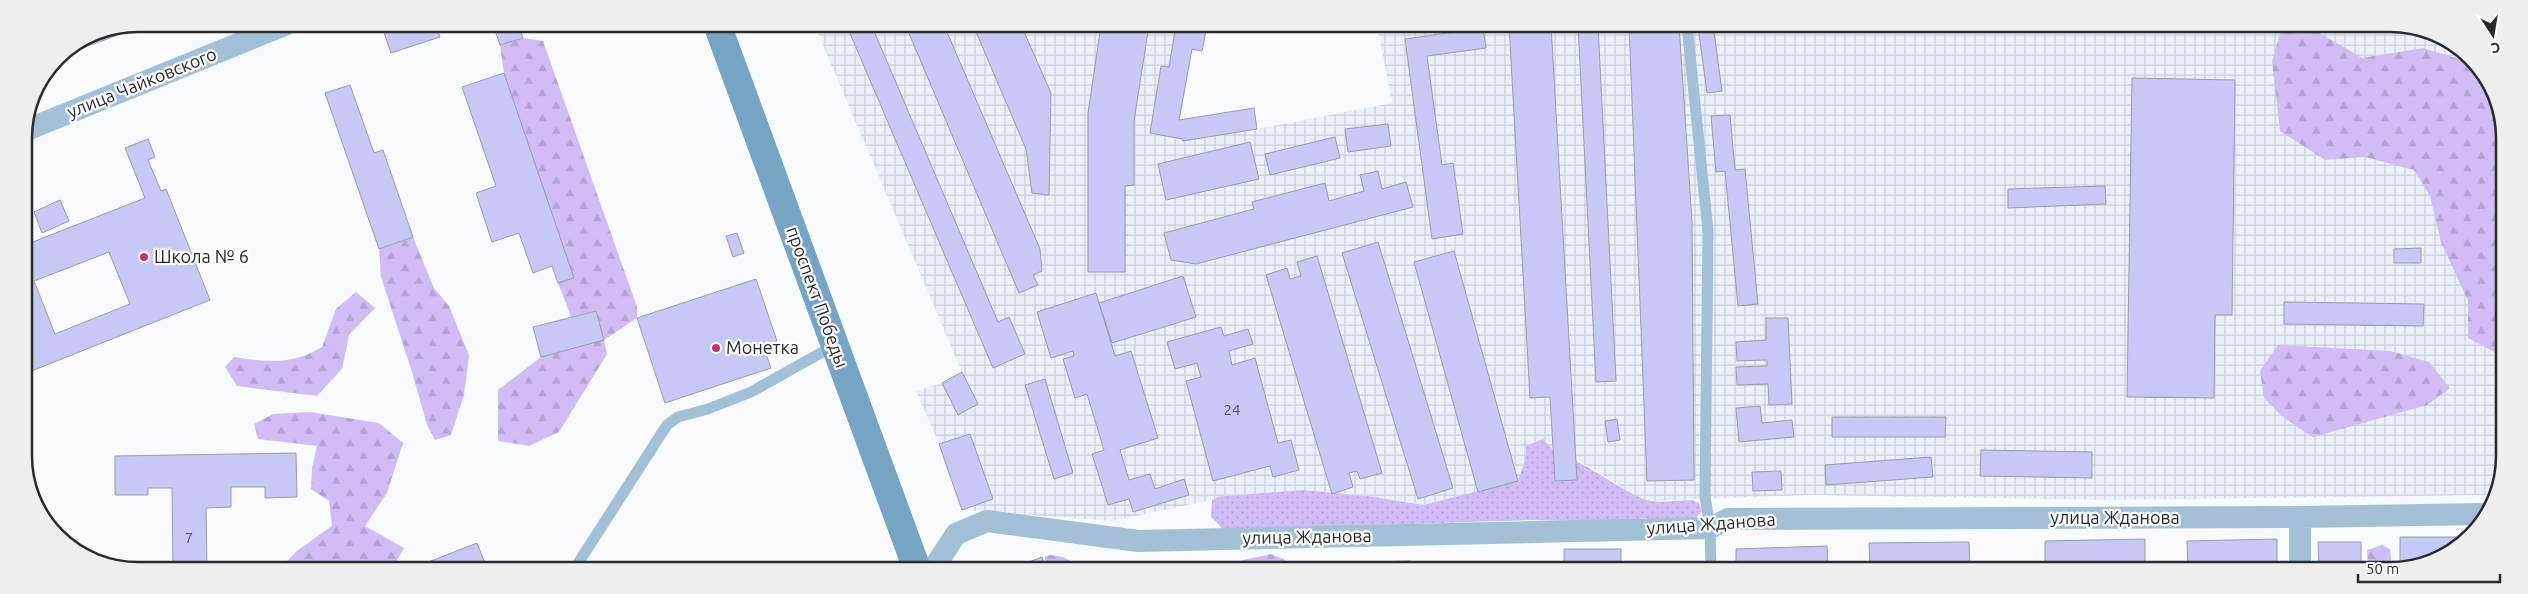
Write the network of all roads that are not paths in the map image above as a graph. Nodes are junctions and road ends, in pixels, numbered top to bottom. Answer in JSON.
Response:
{"nodes":[{"id":1,"x":267,"y":32,"type":"edge"},
{"id":2,"x":720,"y":32,"type":"edge"},
{"id":3,"x":1688,"y":32,"type":"edge"},
{"id":4,"x":33,"y":127,"type":"edge"},
{"id":5,"x":835,"y":345,"type":"junction"},
{"id":6,"x":2478,"y":514,"type":"edge"},
{"id":7,"x":2300,"y":517,"type":"junction"},
{"id":8,"x":1710,"y":528,"type":"junction"},
{"id":9,"x":1711,"y":561,"type":"edge"},
{"id":10,"x":2300,"y":561,"type":"edge"},
{"id":11,"x":579,"y":562,"type":"edge"},
{"id":12,"x":914,"y":562,"type":"edge"},
{"id":13,"x":938,"y":562,"type":"edge"}],
"edges":[{"from":1,"to":4,"type":"street","name":"улица Чайковского"},
{"from":2,"to":5,"type":"street","name":"проспект Победы"},
{"from":3,"to":8,"type":"lane"},
{"from":5,"to":11,"type":"lane"},
{"from":5,"to":12,"type":"street","name":"проспект Победы"},
{"from":6,"to":7,"type":"street","name":"улица Жданова"},
{"from":7,"to":8,"type":"street","name":"улица Жданова"},
{"from":7,"to":10,"type":"street"},
{"from":8,"to":9,"type":"lane"},
{"from":8,"to":13,"type":"street","name":"улица Жданова"}]}
